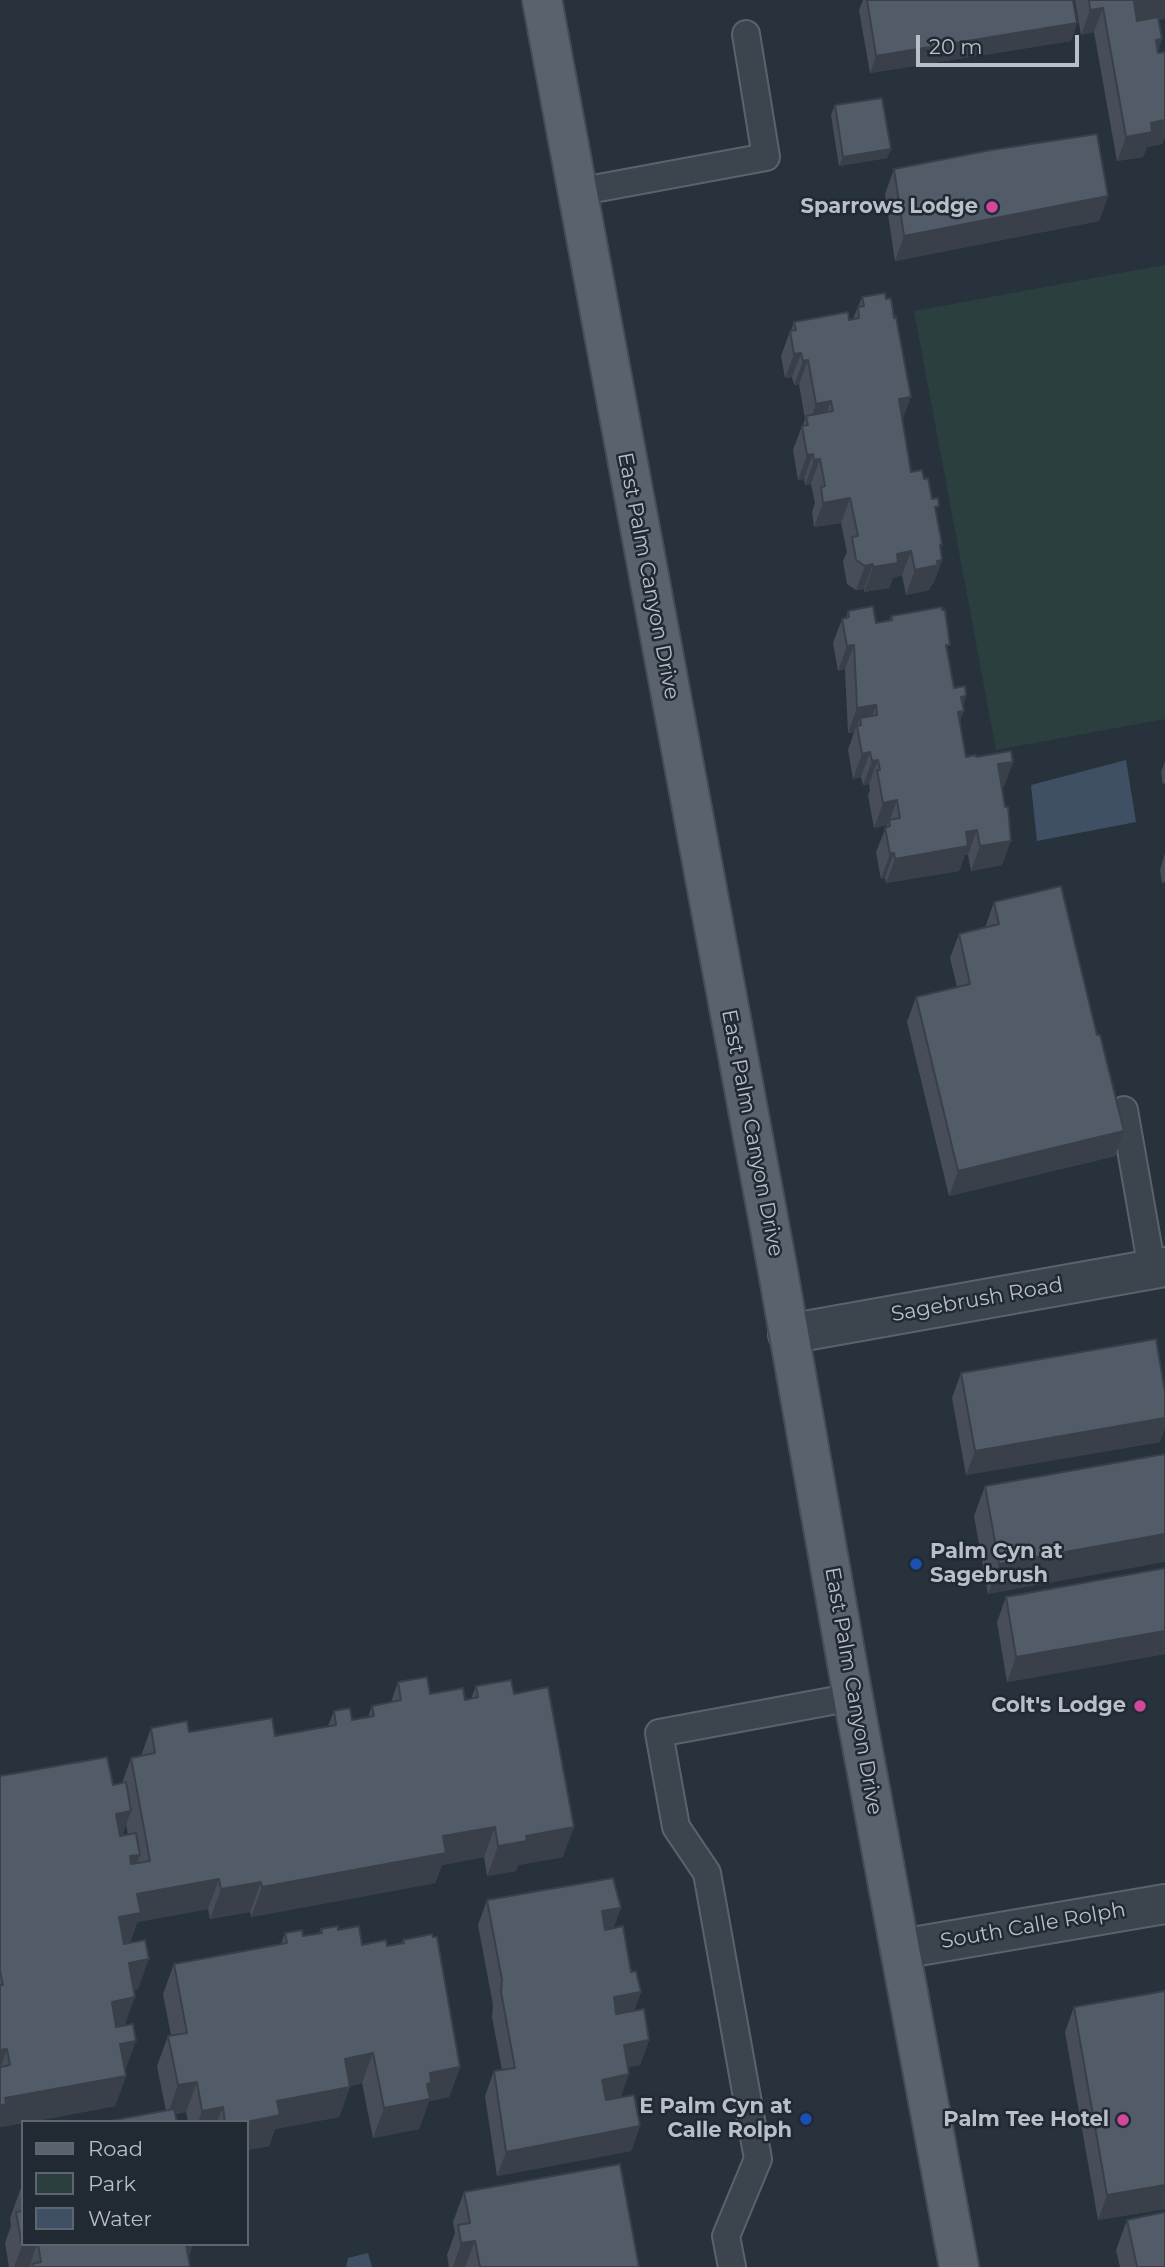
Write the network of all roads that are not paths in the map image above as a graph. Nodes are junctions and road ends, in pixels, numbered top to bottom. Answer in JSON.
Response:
{"nodes":[{"id":1,"x":542,"y":0,"type":"edge"},
{"id":2,"x":746,"y":34,"type":"dead end"},
{"id":3,"x":577,"y":192,"type":"junction"},
{"id":4,"x":1124,"y":1110,"type":"dead end"},
{"id":5,"x":1158,"y":1268,"type":"edge"},
{"id":6,"x":788,"y":1334,"type":"junction"},
{"id":7,"x":853,"y":1697,"type":"junction"},
{"id":8,"x":1165,"y":1904,"type":"edge"},
{"id":9,"x":901,"y":1949,"type":"junction"},
{"id":10,"x":732,"y":2267,"type":"edge"},
{"id":11,"x":959,"y":2267,"type":"edge"}],
"edges":[{"from":1,"to":3,"type":"main road","name":"East Palm Canyon Drive"},
{"from":2,"to":3,"type":"lane"},
{"from":3,"to":6,"type":"main road","name":"East Palm Canyon Drive"},
{"from":4,"to":5,"type":"lane"},
{"from":5,"to":6,"type":"street","name":"Sagebrush Road"},
{"from":6,"to":7,"type":"main road","name":"East Palm Canyon Drive"},
{"from":7,"to":9,"type":"main road","name":"East Palm Canyon Drive"},
{"from":7,"to":10,"type":"lane"},
{"from":8,"to":9,"type":"street","name":"South Calle Rolph"},
{"from":9,"to":11,"type":"main road","name":"East Palm Canyon Drive"}]}
